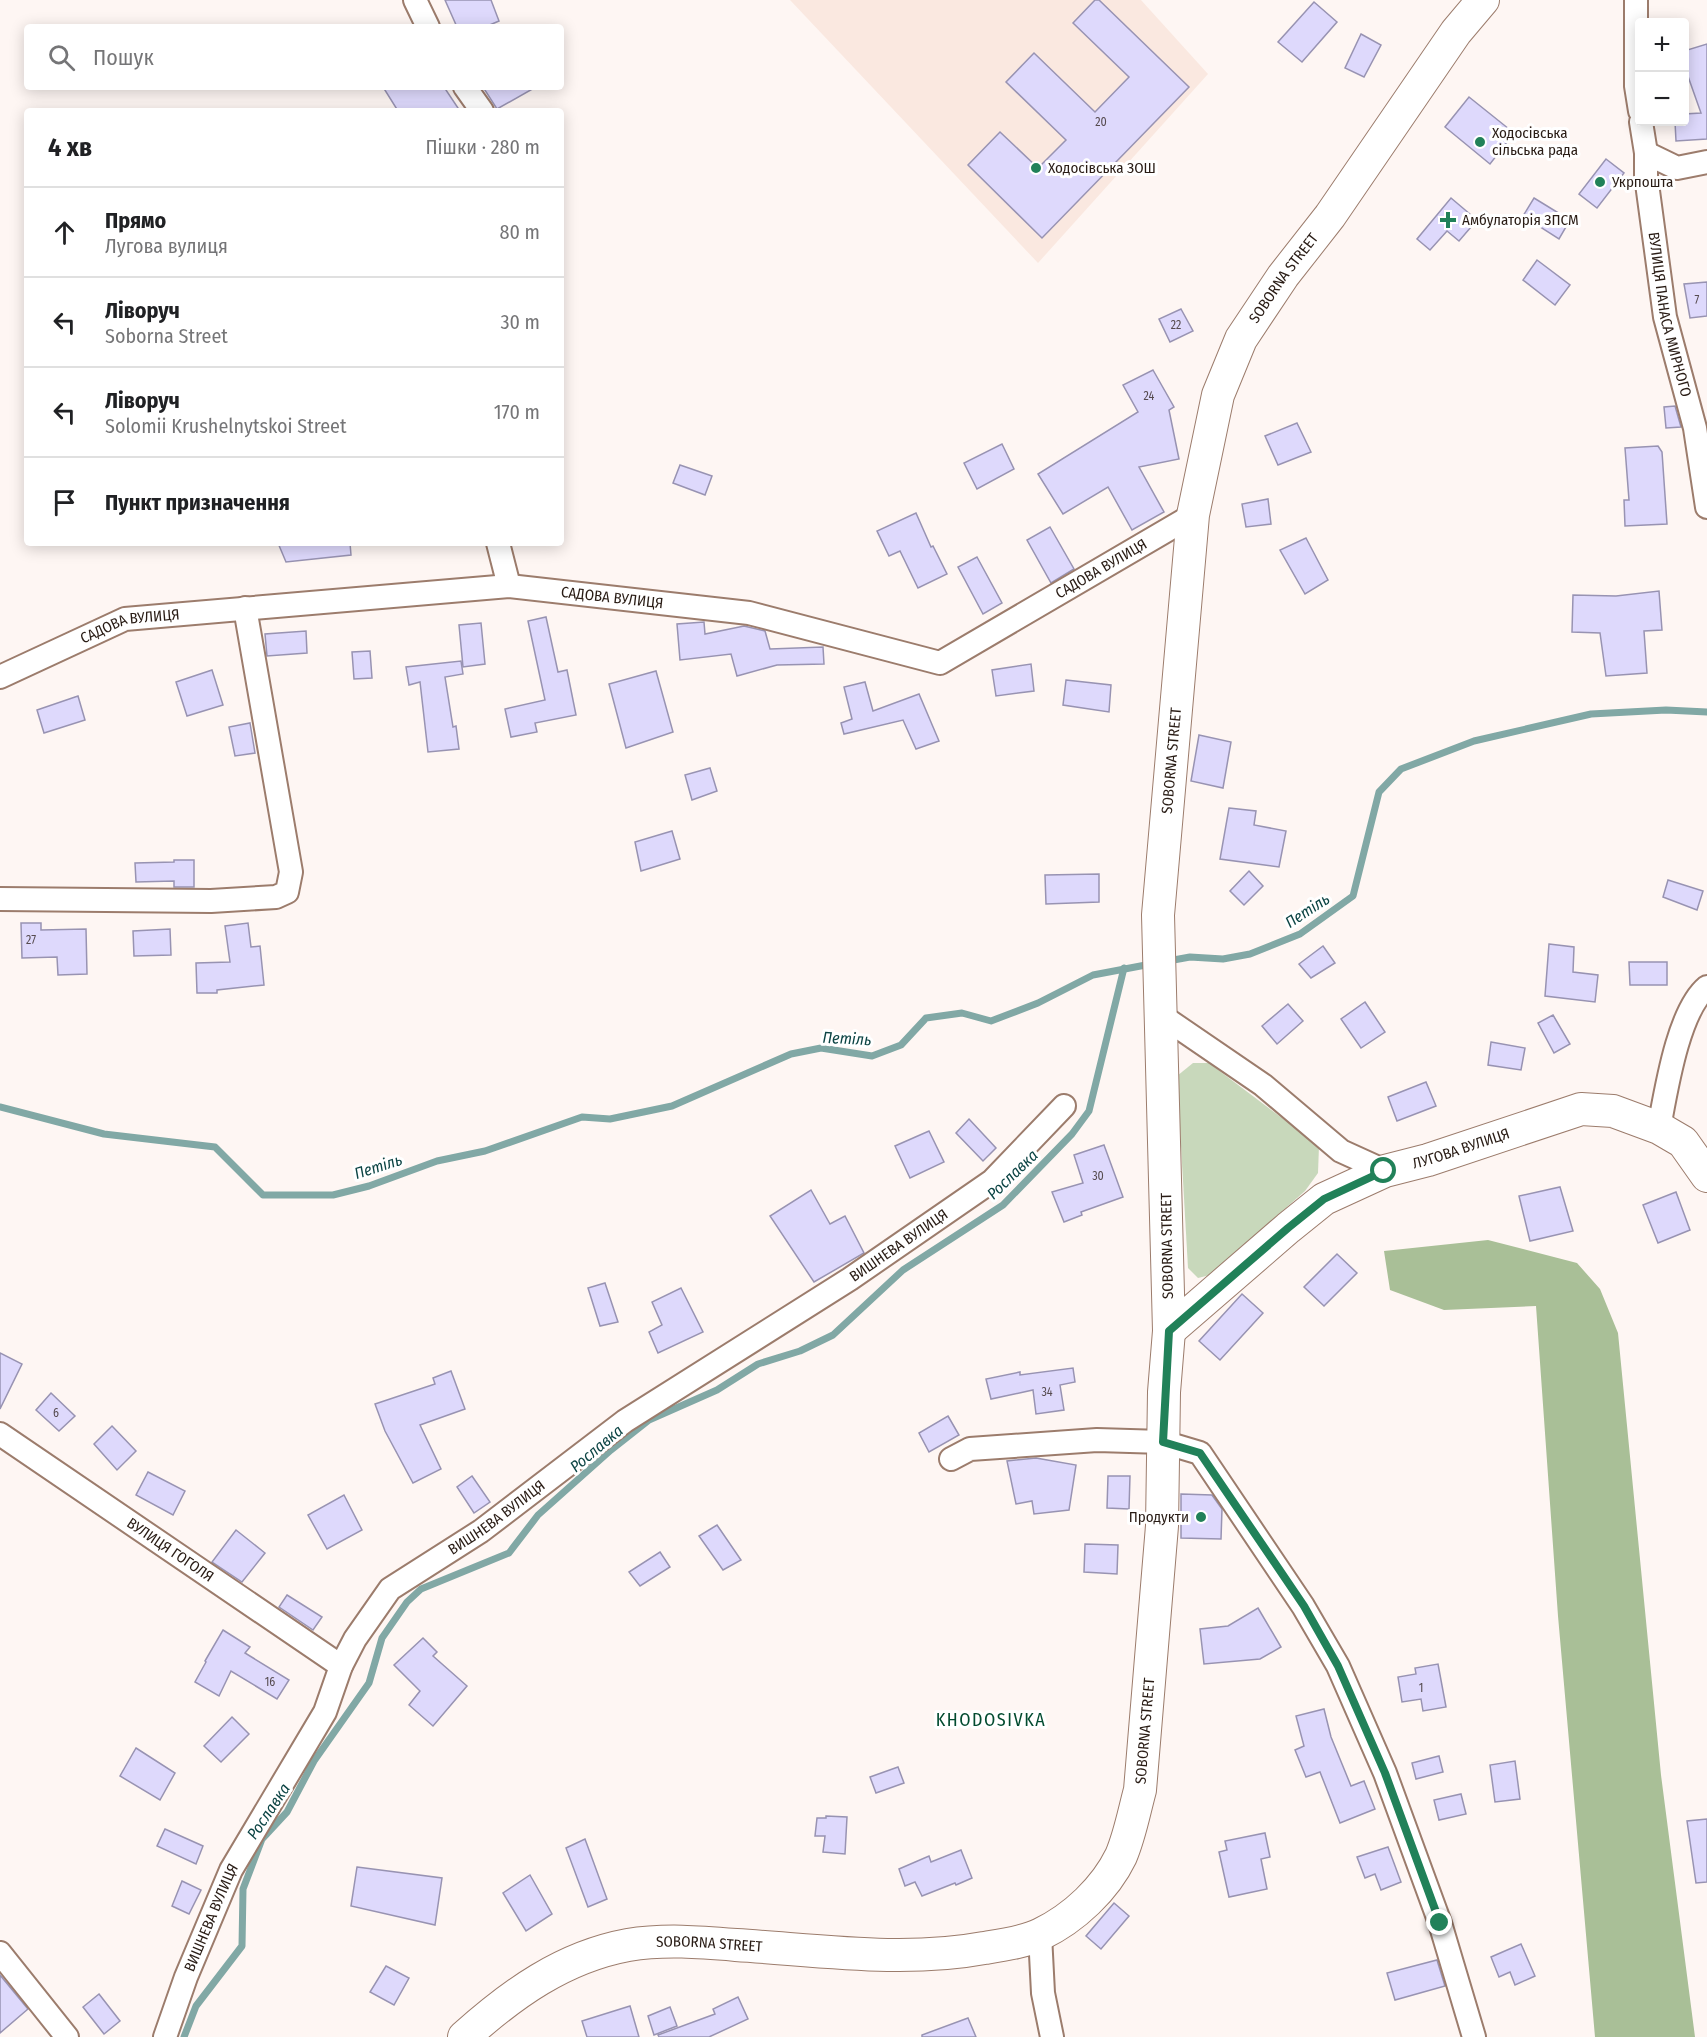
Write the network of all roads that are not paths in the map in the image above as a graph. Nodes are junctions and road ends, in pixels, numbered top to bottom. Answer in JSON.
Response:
{"nodes":[{"id":1,"x":415,"y":0,"type":"edge"},
{"id":2,"x":1483,"y":0,"type":"edge"},
{"id":3,"x":1636,"y":0,"type":"edge"},
{"id":4,"x":427,"y":24,"type":"edge"},
{"id":5,"x":1636,"y":72,"type":"edge"},
{"id":6,"x":467,"y":90,"type":"edge"},
{"id":7,"x":480,"y":108,"type":"edge"},
{"id":8,"x":1642,"y":126,"type":"edge"},
{"id":9,"x":1646,"y":153,"type":"junction"},
{"id":10,"x":1707,"y":162,"type":"edge"},
{"id":11,"x":1707,"y":507,"type":"edge"},
{"id":12,"x":1193,"y":515,"type":"junction"},
{"id":13,"x":499,"y":546,"type":"edge"},
{"id":14,"x":509,"y":586,"type":"junction"},
{"id":15,"x":244,"y":608,"type":"junction"},
{"id":16,"x":0,"y":677,"type":"edge"},
{"id":17,"x":0,"y":899,"type":"edge"},
{"id":18,"x":1707,"y":987,"type":"edge"},
{"id":19,"x":1161,"y":1007,"type":"junction"},
{"id":20,"x":1064,"y":1106,"type":"dead end"},
{"id":21,"x":1659,"y":1128,"type":"junction"},
{"id":22,"x":1384,"y":1171,"type":"junction"},
{"id":23,"x":1707,"y":1176,"type":"edge"},
{"id":24,"x":1169,"y":1331,"type":"junction"},
{"id":25,"x":0,"y":1434,"type":"edge"},
{"id":26,"x":1163,"y":1442,"type":"junction"},
{"id":27,"x":951,"y":1459,"type":"dead end"},
{"id":28,"x":341,"y":1666,"type":"junction"},
{"id":29,"x":1040,"y":1935,"type":"junction"},
{"id":30,"x":0,"y":1953,"type":"edge"},
{"id":31,"x":67,"y":2037,"type":"edge"},
{"id":32,"x":165,"y":2037,"type":"edge"},
{"id":33,"x":464,"y":2037,"type":"edge"},
{"id":34,"x":1052,"y":2037,"type":"edge"},
{"id":35,"x":1474,"y":2037,"type":"edge"}],
"edges":[{"from":1,"to":4,"type":"street"},
{"from":2,"to":12,"type":"street","name":"SOBORNA STREET"},
{"from":3,"to":5,"type":"street"},
{"from":6,"to":7,"type":"street"},
{"from":8,"to":9,"type":"street","name":"ВУЛИЦЯ ПАНАСА МИРНОГО"},
{"from":9,"to":10,"type":"street"},
{"from":9,"to":11,"type":"street","name":"ВУЛИЦЯ ПАНАСА МИРНОГО"},
{"from":12,"to":14,"type":"street","name":"САДОВА ВУЛИЦЯ"},
{"from":12,"to":19,"type":"street","name":"SOBORNA STREET"},
{"from":13,"to":14,"type":"street"},
{"from":14,"to":15,"type":"street","name":"САДОВА ВУЛИЦЯ"},
{"from":15,"to":16,"type":"street","name":"САДОВА ВУЛИЦЯ"},
{"from":15,"to":17,"type":"street"},
{"from":18,"to":21,"type":"street"},
{"from":19,"to":22,"type":"street"},
{"from":19,"to":24,"type":"street","name":"SOBORNA STREET"},
{"from":20,"to":28,"type":"street","name":"ВИШНЕВА ВУЛИЦЯ"},
{"from":21,"to":22,"type":"street","name":"ЛУГОВА ВУЛИЦЯ"},
{"from":21,"to":23,"type":"street","name":"ЛУГОВА ВУЛИЦЯ"},
{"from":22,"to":24,"type":"street","name":"ЛУГОВА ВУЛИЦЯ"},
{"from":24,"to":26,"type":"street","name":"SOBORNA STREET"},
{"from":25,"to":28,"type":"street","name":"ВУЛИЦЯ ГОГОЛЯ"},
{"from":26,"to":27,"type":"street"},
{"from":26,"to":29,"type":"street","name":"SOBORNA STREET"},
{"from":26,"to":35,"type":"street"},
{"from":28,"to":32,"type":"street","name":"ВИШНЕВА ВУЛИЦЯ"},
{"from":29,"to":33,"type":"street","name":"SOBORNA STREET"},
{"from":29,"to":34,"type":"street"},
{"from":30,"to":31,"type":"street"}]}
